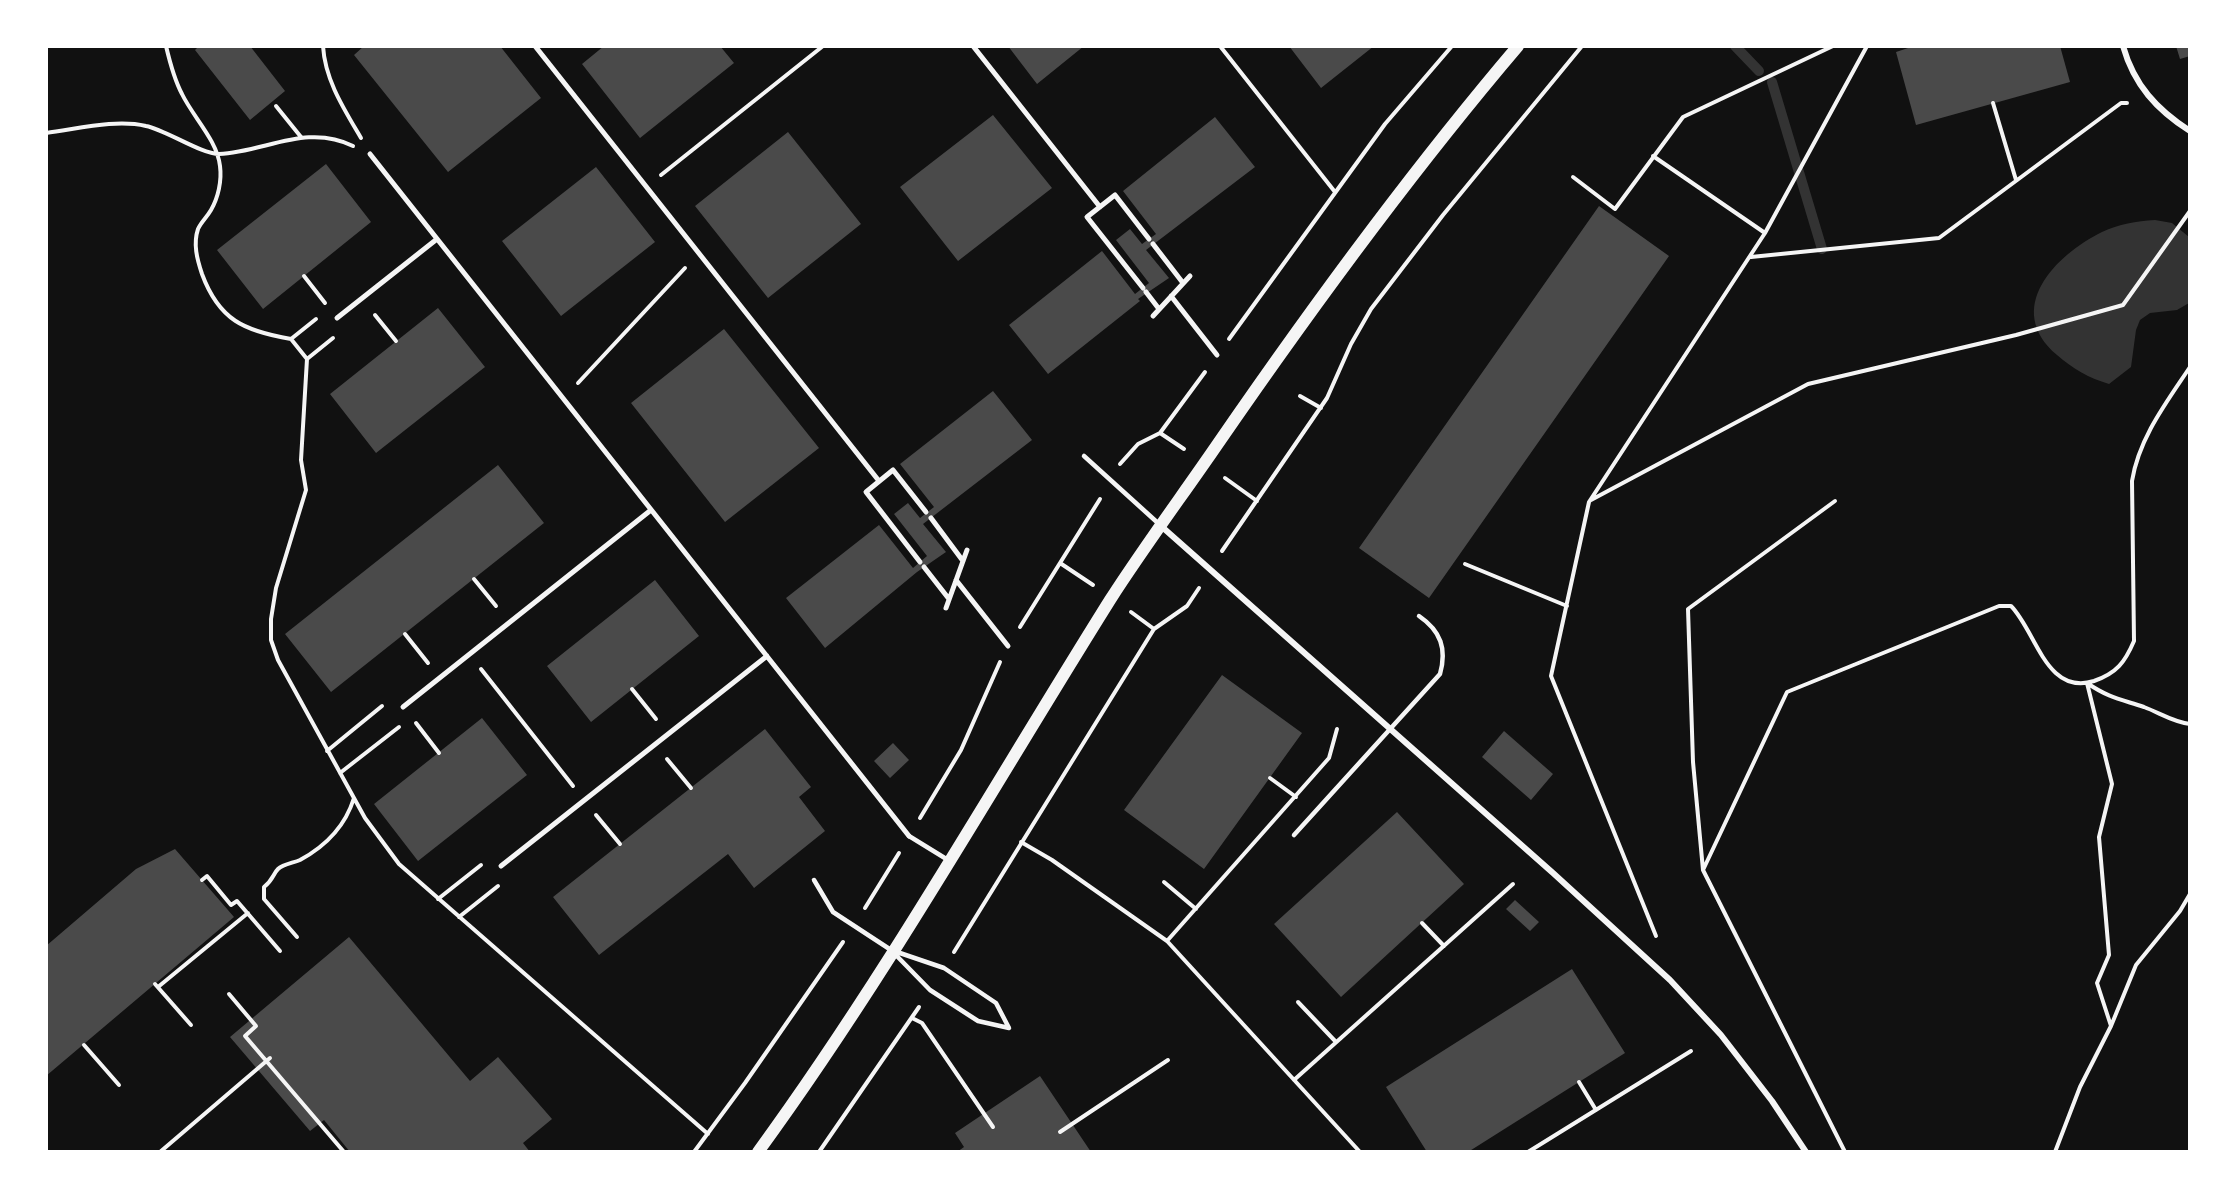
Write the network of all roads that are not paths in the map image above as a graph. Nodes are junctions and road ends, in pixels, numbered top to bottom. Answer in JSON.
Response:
{"nodes":[{"id":1,"x":535,"y":46,"type":"edge"},
{"id":2,"x":973,"y":46,"type":"edge"},
{"id":3,"x":1518,"y":46,"type":"edge"},
{"id":4,"x":2123,"y":46,"type":"edge"},
{"id":5,"x":2190,"y":131,"type":"edge"},
{"id":6,"x":370,"y":154,"type":"road end"},
{"id":7,"x":1100,"y":207,"type":"junction"},
{"id":8,"x":437,"y":239,"type":"junction"},
{"id":9,"x":1190,"y":276,"type":"dead end"},
{"id":10,"x":1183,"y":283,"type":"junction"},
{"id":11,"x":1171,"y":296,"type":"junction"},
{"id":12,"x":1159,"y":309,"type":"junction"},
{"id":13,"x":1153,"y":316,"type":"dead end"},
{"id":14,"x":337,"y":318,"type":"dead end"},
{"id":15,"x":1217,"y":355,"type":"road end"},
{"id":16,"x":1084,"y":456,"type":"dead end"},
{"id":17,"x":879,"y":481,"type":"junction"},
{"id":18,"x":651,"y":510,"type":"junction"},
{"id":19,"x":1161,"y":526,"type":"junction"},
{"id":20,"x":968,"y":550,"type":"dead end"},
{"id":21,"x":963,"y":561,"type":"junction"},
{"id":22,"x":956,"y":580,"type":"junction"},
{"id":23,"x":949,"y":599,"type":"junction"},
{"id":24,"x":946,"y":608,"type":"dead end"},
{"id":25,"x":1419,"y":615,"type":"dead end"},
{"id":26,"x":1008,"y":645,"type":"road end"},
{"id":27,"x":767,"y":656,"type":"junction"},
{"id":28,"x":403,"y":707,"type":"road end"},
{"id":29,"x":1390,"y":729,"type":"junction"},
{"id":30,"x":1294,"y":834,"type":"dead end"},
{"id":31,"x":909,"y":836,"type":"joint"},
{"id":32,"x":950,"y":861,"type":"junction"},
{"id":33,"x":501,"y":866,"type":"road end"},
{"id":34,"x":814,"y":880,"type":"dead end"},
{"id":35,"x":891,"y":951,"type":"junction"},
{"id":36,"x":758,"y":1152,"type":"edge"},
{"id":37,"x":1806,"y":1152,"type":"edge"}],
"edges":[{"from":1,"to":17,"type":"street"},
{"from":2,"to":7,"type":"street"},
{"from":3,"to":19,"type":"main road"},
{"from":4,"to":5,"type":"street"},
{"from":6,"to":8,"type":"street"},
{"from":7,"to":10,"type":"street"},
{"from":7,"to":12,"type":"street"},
{"from":8,"to":14,"type":"street"},
{"from":8,"to":18,"type":"street"},
{"from":9,"to":10,"type":"street"},
{"from":10,"to":11,"type":"street"},
{"from":11,"to":12,"type":"street"},
{"from":11,"to":15,"type":"street"},
{"from":12,"to":13,"type":"street"},
{"from":16,"to":19,"type":"lane"},
{"from":17,"to":21,"type":"street"},
{"from":17,"to":23,"type":"street"},
{"from":18,"to":27,"type":"street"},
{"from":18,"to":28,"type":"street"},
{"from":19,"to":29,"type":"street"},
{"from":19,"to":32,"type":"main road"},
{"from":20,"to":21,"type":"street"},
{"from":21,"to":22,"type":"street"},
{"from":22,"to":23,"type":"street"},
{"from":22,"to":26,"type":"street"},
{"from":23,"to":24,"type":"street"},
{"from":25,"to":29,"type":"lane"},
{"from":27,"to":31,"type":"street"},
{"from":27,"to":33,"type":"street"},
{"from":29,"to":30,"type":"lane"},
{"from":29,"to":37,"type":"street"},
{"from":31,"to":32,"type":"lane"},
{"from":32,"to":35,"type":"main road"},
{"from":34,"to":35,"type":"lane"},
{"from":35,"to":35,"type":"lane"},
{"from":35,"to":36,"type":"main road"}]}
